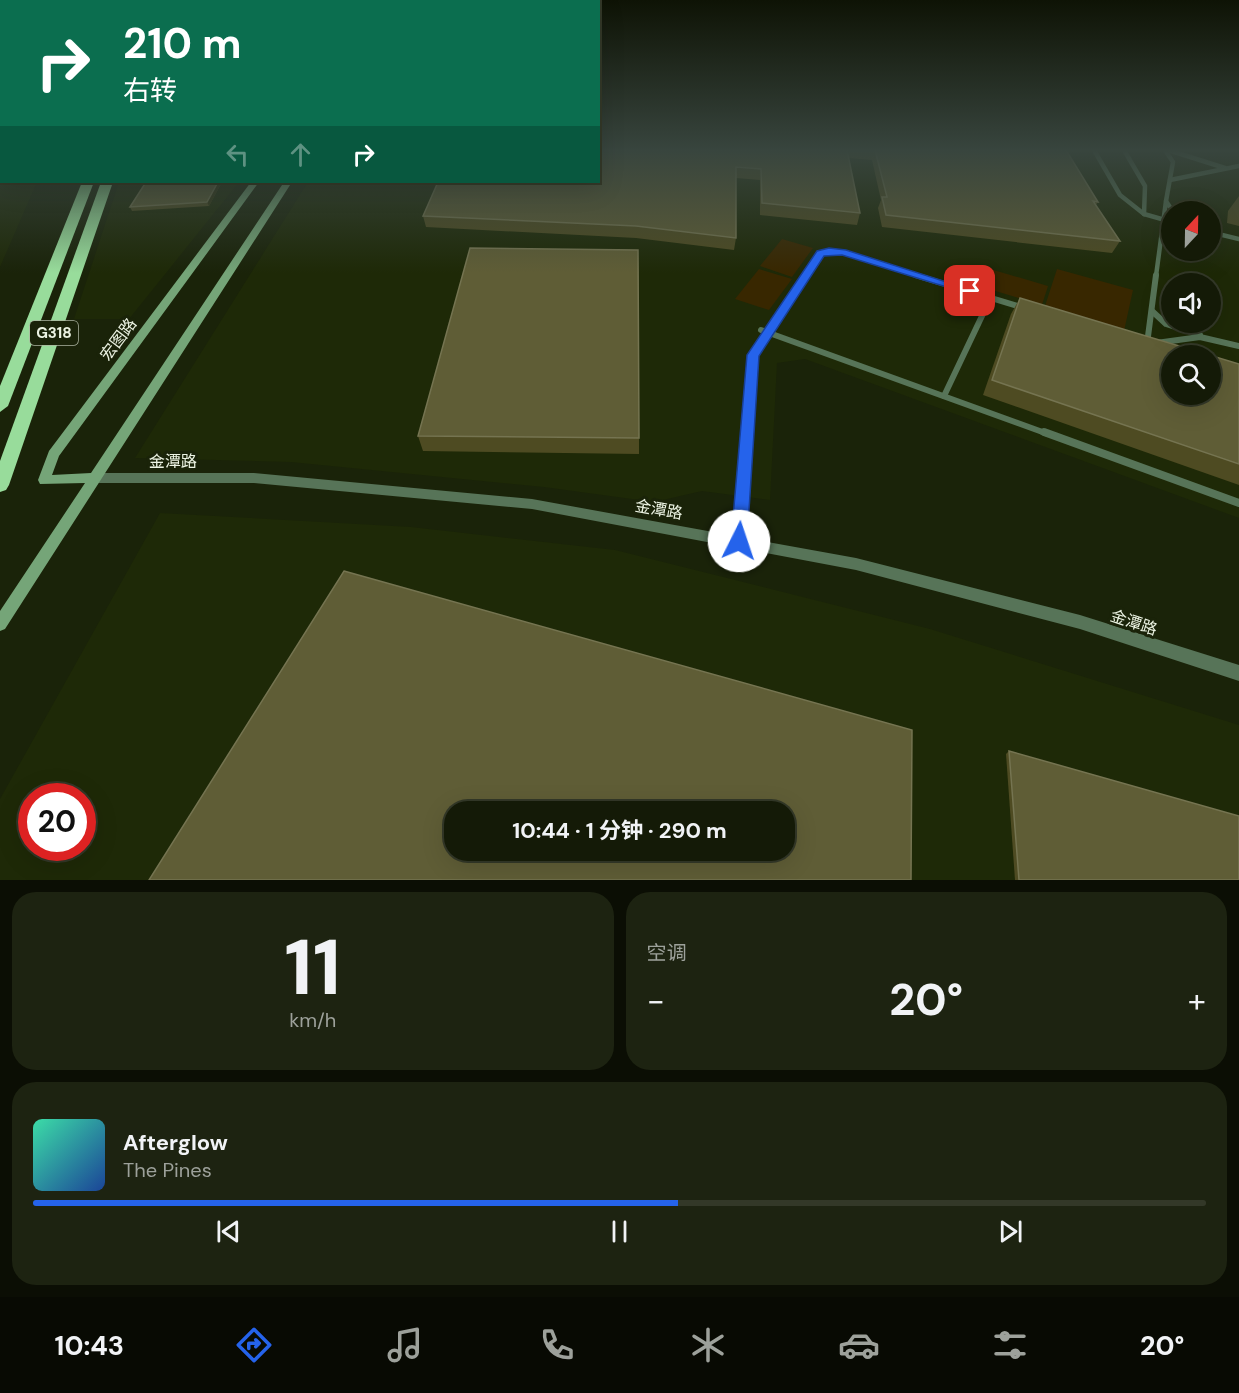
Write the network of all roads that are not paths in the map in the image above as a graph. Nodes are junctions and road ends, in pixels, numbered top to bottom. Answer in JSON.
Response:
{"nodes":[{"id":1,"x":84,"y":191,"type":"edge"},
{"id":2,"x":104,"y":191,"type":"edge"},
{"id":3,"x":248,"y":191,"type":"edge"},
{"id":4,"x":282,"y":191,"type":"edge"},
{"id":5,"x":1117,"y":191,"type":"edge"},
{"id":6,"x":1145,"y":191,"type":"edge"},
{"id":7,"x":1168,"y":191,"type":"edge"},
{"id":8,"x":1166,"y":201,"type":"edge"},
{"id":9,"x":1144,"y":214,"type":"junction"},
{"id":10,"x":1161,"y":219,"type":"edge"},
{"id":11,"x":1221,"y":235,"type":"edge"},
{"id":12,"x":1239,"y":239,"type":"edge"},
{"id":13,"x":1161,"y":243,"type":"edge"},
{"id":14,"x":991,"y":297,"type":"junction"},
{"id":15,"x":1034,"y":311,"type":"edge"},
{"id":16,"x":1152,"y":311,"type":"junction"},
{"id":17,"x":765,"y":331,"type":"junction"},
{"id":18,"x":1214,"y":339,"type":"junction"},
{"id":19,"x":1139,"y":343,"type":"edge"},
{"id":20,"x":1147,"y":344,"type":"junction"},
{"id":21,"x":1239,"y":346,"type":"edge"},
{"id":22,"x":944,"y":396,"type":"junction"},
{"id":23,"x":0,"y":406,"type":"edge"},
{"id":24,"x":93,"y":478,"type":"junction"},
{"id":25,"x":1,"y":480,"type":"edge"},
{"id":26,"x":1239,"y":503,"type":"edge"},
{"id":27,"x":739,"y":541,"type":"junction"},
{"id":28,"x":0,"y":624,"type":"edge"},
{"id":29,"x":1239,"y":674,"type":"edge"}],
"edges":[{"from":1,"to":23,"type":"highway","number":"G318"},
{"from":2,"to":25,"type":"highway","number":"G318"},
{"from":3,"to":24,"type":"main road","name":"宏图路"},
{"from":4,"to":24,"type":"main road"},
{"from":5,"to":9,"type":"lane"},
{"from":6,"to":9,"type":"lane"},
{"from":7,"to":8,"type":"lane"},
{"from":9,"to":10,"type":"lane"},
{"from":11,"to":12,"type":"lane"},
{"from":13,"to":16,"type":"lane"},
{"from":14,"to":15,"type":"lane"},
{"from":14,"to":17,"type":"lane"},
{"from":14,"to":22,"type":"lane"},
{"from":16,"to":18,"type":"lane"},
{"from":16,"to":20,"type":"lane"},
{"from":17,"to":22,"type":"lane"},
{"from":17,"to":27,"type":"lane"},
{"from":18,"to":20,"type":"lane"},
{"from":18,"to":21,"type":"lane"},
{"from":19,"to":20,"type":"lane"},
{"from":22,"to":26,"type":"lane"},
{"from":24,"to":27,"type":"street","name":"金潭路"},
{"from":24,"to":28,"type":"main road"},
{"from":27,"to":29,"type":"street","name":"金潭路"}]}
